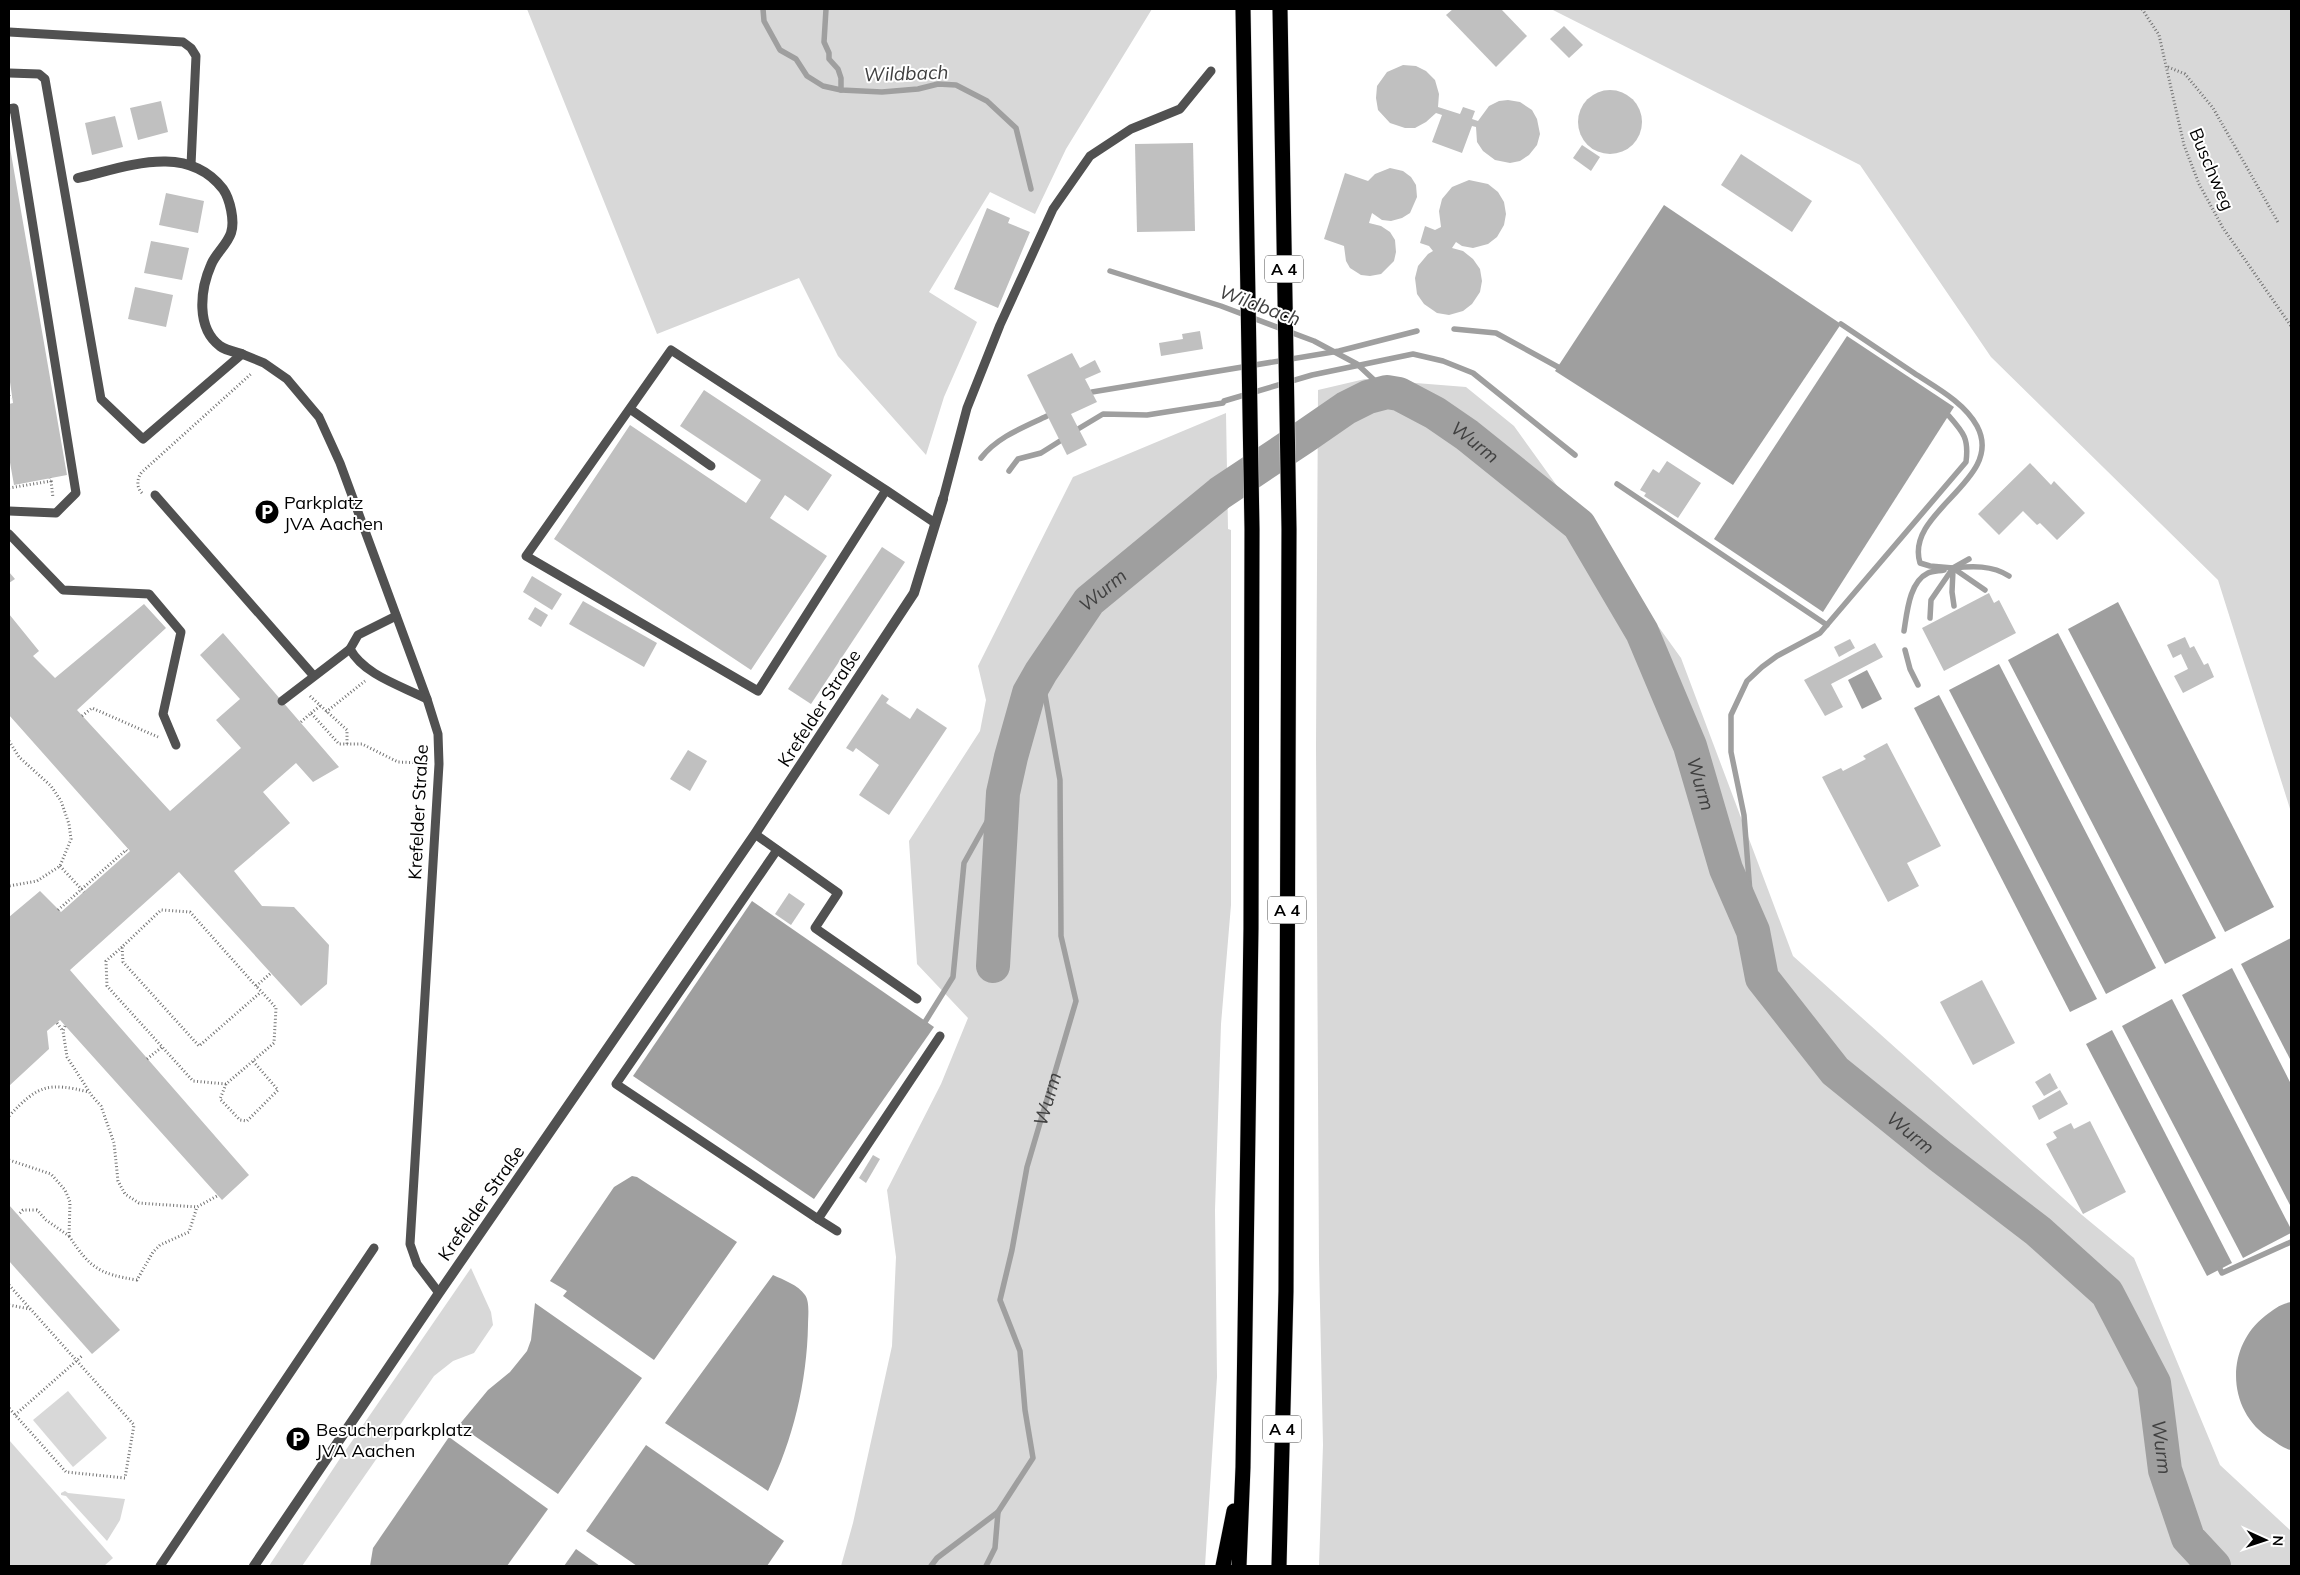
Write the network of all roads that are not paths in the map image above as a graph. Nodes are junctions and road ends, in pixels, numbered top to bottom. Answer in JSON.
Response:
{"nodes":[{"id":1,"x":1243,"y":9,"type":"edge"},
{"id":2,"x":1280,"y":9,"type":"edge"},
{"id":3,"x":9,"y":32,"type":"edge"},
{"id":4,"x":1210,"y":71,"type":"dead end"},
{"id":5,"x":9,"y":73,"type":"edge"},
{"id":6,"x":9,"y":109,"type":"edge"},
{"id":7,"x":191,"y":165,"type":"junction"},
{"id":8,"x":78,"y":178,"type":"dead end"},
{"id":9,"x":242,"y":354,"type":"junction"},
{"id":10,"x":630,"y":409,"type":"junction"},
{"id":11,"x":711,"y":466,"type":"dead end"},
{"id":12,"x":886,"y":490,"type":"junction"},
{"id":13,"x":155,"y":495,"type":"dead end"},
{"id":14,"x":942,"y":499,"type":"joint"},
{"id":15,"x":9,"y":512,"type":"edge"},
{"id":16,"x":935,"y":524,"type":"junction"},
{"id":17,"x":9,"y":534,"type":"edge"},
{"id":18,"x":396,"y":616,"type":"junction"},
{"id":19,"x":350,"y":649,"type":"junction"},
{"id":20,"x":314,"y":675,"type":"junction"},
{"id":21,"x":427,"y":699,"type":"junction"},
{"id":22,"x":282,"y":701,"type":"dead end"},
{"id":23,"x":176,"y":745,"type":"road end"},
{"id":24,"x":755,"y":834,"type":"junction"},
{"id":25,"x":777,"y":850,"type":"junction"},
{"id":26,"x":917,"y":999,"type":"dead end"},
{"id":27,"x":940,"y":1036,"type":"dead end"},
{"id":28,"x":818,"y":1219,"type":"junction"},
{"id":29,"x":837,"y":1230,"type":"dead end"},
{"id":30,"x":374,"y":1248,"type":"dead end"},
{"id":31,"x":439,"y":1293,"type":"junction"},
{"id":32,"x":1243,"y":1468,"type":"junction"},
{"id":33,"x":160,"y":1566,"type":"edge"},
{"id":34,"x":254,"y":1566,"type":"edge"},
{"id":35,"x":1223,"y":1566,"type":"edge"},
{"id":36,"x":1239,"y":1566,"type":"edge"},
{"id":37,"x":1279,"y":1566,"type":"edge"}],
"edges":[{"from":1,"to":32,"type":"highway","number":"A 4"},
{"from":2,"to":37,"type":"highway","number":"A 4"},
{"from":3,"to":7,"type":"lane"},
{"from":4,"to":14,"type":"lane"},
{"from":5,"to":9,"type":"lane"},
{"from":6,"to":15,"type":"lane"},
{"from":7,"to":8,"type":"street","name":"Krefelder Straße"},
{"from":7,"to":9,"type":"street","name":"Krefelder Straße"},
{"from":9,"to":18,"type":"lane","name":"Krefelder Straße"},
{"from":10,"to":11,"type":"lane"},
{"from":10,"to":12,"type":"lane"},
{"from":10,"to":12,"type":"lane"},
{"from":12,"to":16,"type":"lane"},
{"from":13,"to":20,"type":"lane"},
{"from":14,"to":16,"type":"street","name":"Krefelder Straße"},
{"from":16,"to":24,"type":"street","name":"Krefelder Straße"},
{"from":17,"to":23,"type":"lane"},
{"from":18,"to":19,"type":"lane"},
{"from":18,"to":21,"type":"lane","name":"Krefelder Straße"},
{"from":19,"to":20,"type":"lane"},
{"from":19,"to":21,"type":"lane"},
{"from":20,"to":22,"type":"lane"},
{"from":21,"to":31,"type":"lane","name":"Krefelder Straße"},
{"from":24,"to":25,"type":"lane"},
{"from":24,"to":31,"type":"street","name":"Krefelder Straße"},
{"from":25,"to":26,"type":"lane"},
{"from":25,"to":28,"type":"lane"},
{"from":27,"to":28,"type":"lane"},
{"from":28,"to":29,"type":"lane"},
{"from":30,"to":33,"type":"lane"},
{"from":31,"to":34,"type":"street","name":"Krefelder Straße"},
{"from":32,"to":35,"type":"highway"},
{"from":32,"to":36,"type":"highway","number":"A 4"}]}
